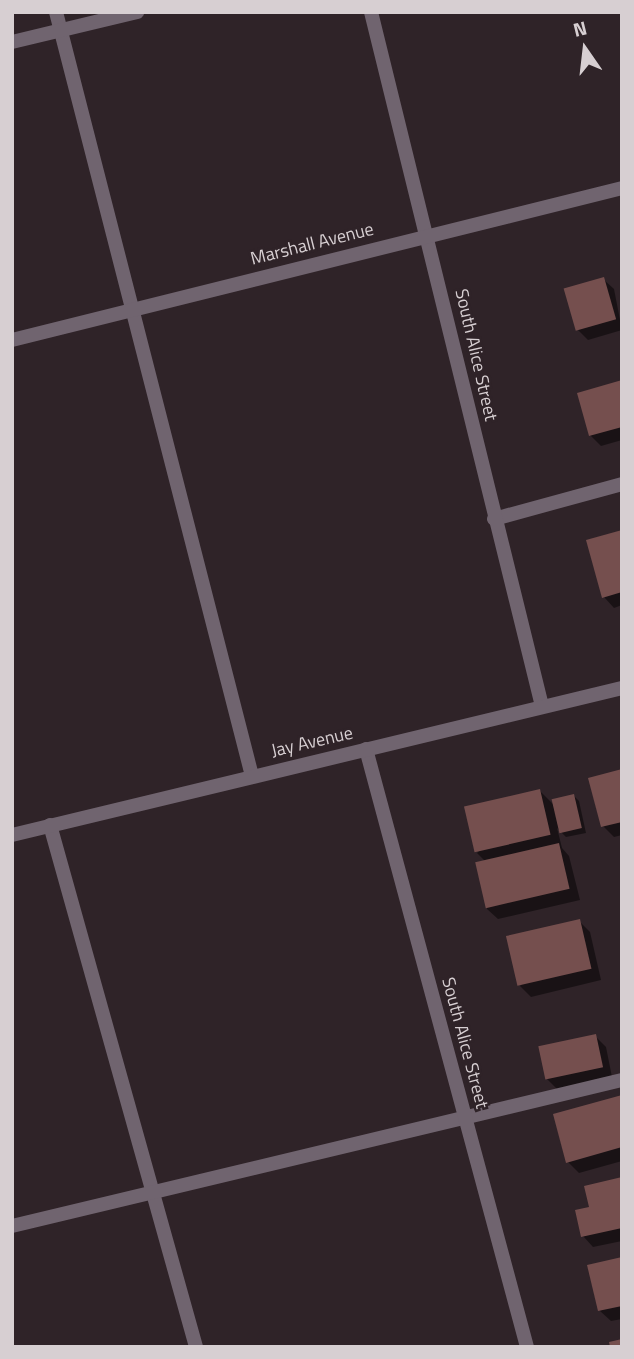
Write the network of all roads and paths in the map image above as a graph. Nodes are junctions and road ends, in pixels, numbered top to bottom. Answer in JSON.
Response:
{"nodes":[{"id":1,"x":56,"y":12,"type":"edge"},
{"id":2,"x":137,"y":12,"type":"edge"},
{"id":3,"x":371,"y":12,"type":"edge"},
{"id":4,"x":61,"y":31,"type":"junction"},
{"id":5,"x":12,"y":42,"type":"edge"},
{"id":6,"x":622,"y":188,"type":"edge"},
{"id":7,"x":429,"y":235,"type":"junction"},
{"id":8,"x":131,"y":309,"type":"junction"},
{"id":9,"x":12,"y":340,"type":"edge"},
{"id":10,"x":622,"y":484,"type":"edge"},
{"id":11,"x":494,"y":519,"type":"junction"},
{"id":12,"x":622,"y":688,"type":"edge"},
{"id":13,"x":542,"y":706,"type":"junction"},
{"id":14,"x":366,"y":749,"type":"junction"},
{"id":15,"x":252,"y":776,"type":"junction"},
{"id":16,"x":50,"y":825,"type":"junction"},
{"id":17,"x":12,"y":835,"type":"edge"},
{"id":18,"x":622,"y":1080,"type":"edge"},
{"id":19,"x":464,"y":1115,"type":"junction"},
{"id":20,"x":154,"y":1195,"type":"junction"},
{"id":21,"x":12,"y":1226,"type":"edge"},
{"id":22,"x":196,"y":1347,"type":"edge"},
{"id":23,"x":527,"y":1347,"type":"edge"}],
"edges":[{"from":1,"to":4,"type":"street"},
{"from":2,"to":4,"type":"street"},
{"from":3,"to":7,"type":"street","name":"South Alice Street"},
{"from":4,"to":5,"type":"street"},
{"from":4,"to":8,"type":"street"},
{"from":6,"to":7,"type":"street","name":"Marshall Avenue"},
{"from":7,"to":8,"type":"street","name":"Marshall Avenue"},
{"from":7,"to":11,"type":"street","name":"South Alice Street"},
{"from":8,"to":9,"type":"street","name":"Marshall Avenue"},
{"from":8,"to":15,"type":"street"},
{"from":10,"to":11,"type":"street"},
{"from":11,"to":13,"type":"street","name":"South Alice Street"},
{"from":12,"to":13,"type":"street","name":"Jay Avenue"},
{"from":13,"to":14,"type":"street","name":"Jay Avenue"},
{"from":14,"to":15,"type":"street","name":"Jay Avenue"},
{"from":14,"to":19,"type":"street","name":"South Alice Street"},
{"from":15,"to":16,"type":"street","name":"Jay Avenue"},
{"from":16,"to":17,"type":"street","name":"Jay Avenue"},
{"from":16,"to":20,"type":"street"},
{"from":18,"to":19,"type":"street"},
{"from":19,"to":20,"type":"street"},
{"from":19,"to":23,"type":"street","name":"South Alice Street"},
{"from":20,"to":21,"type":"street"},
{"from":20,"to":22,"type":"street"}]}
